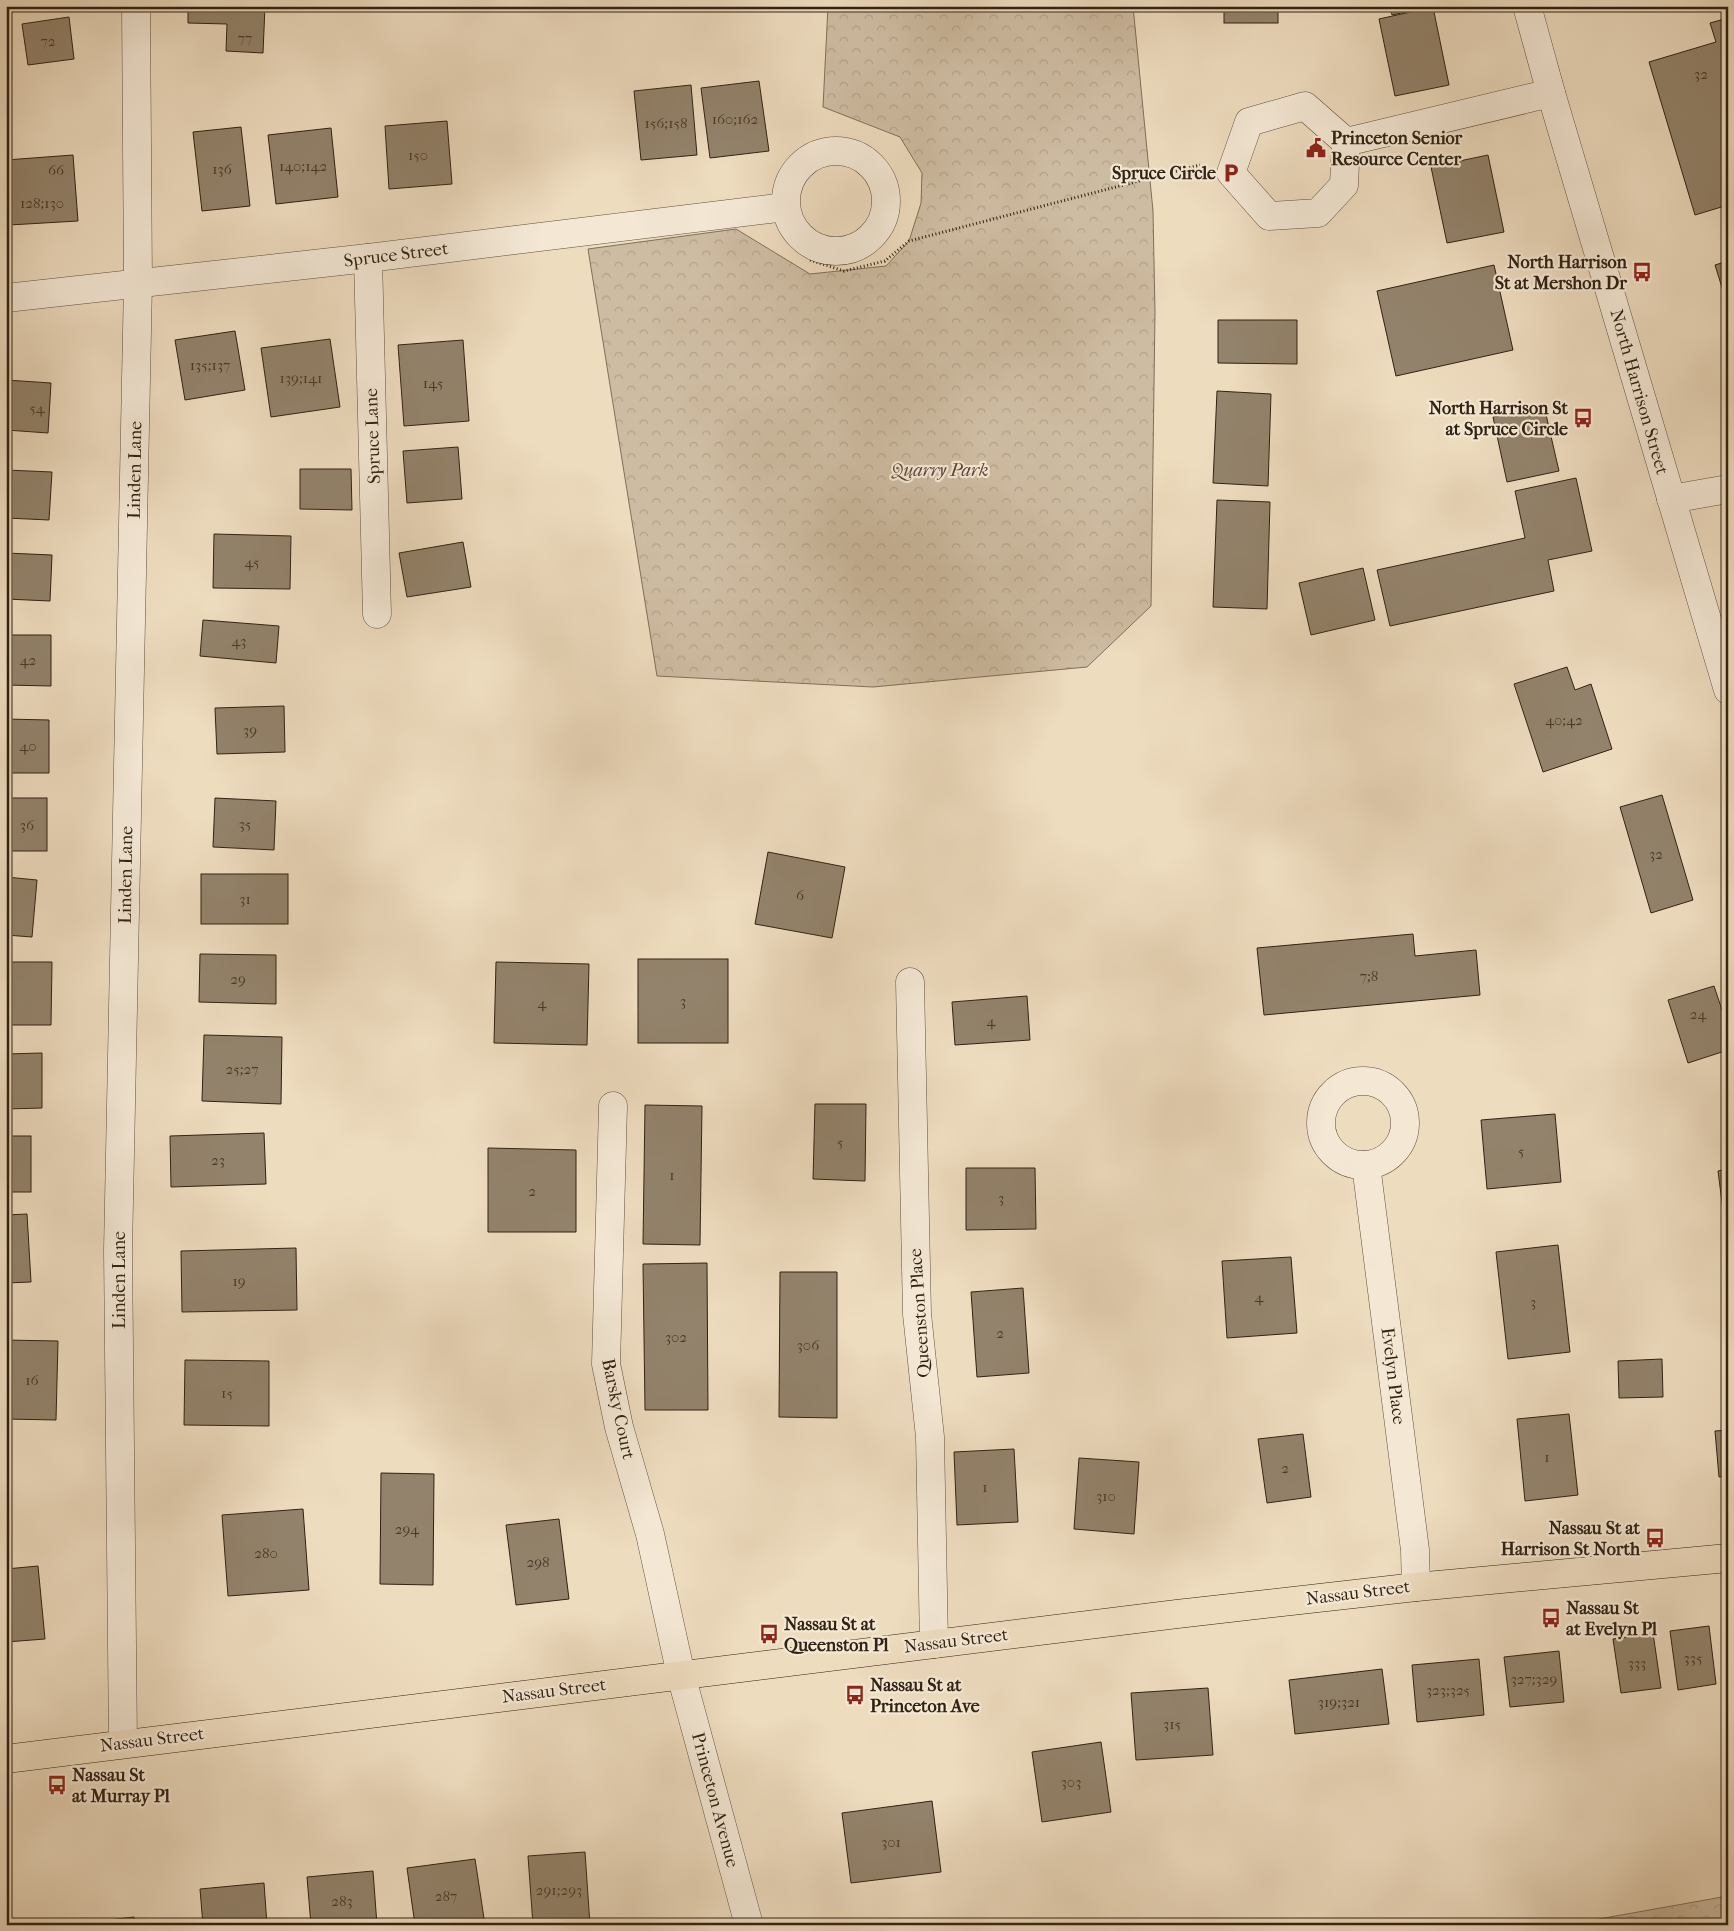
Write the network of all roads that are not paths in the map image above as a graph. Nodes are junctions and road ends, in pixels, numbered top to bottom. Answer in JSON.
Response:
{"nodes":[{"id":1,"x":136,"y":6,"type":"edge"},
{"id":2,"x":1527,"y":6,"type":"edge"},
{"id":3,"x":1551,"y":93,"type":"junction"},
{"id":4,"x":1346,"y":142,"type":"junction"},
{"id":5,"x":786,"y":207,"type":"dead end"},
{"id":6,"x":368,"y":258,"type":"junction"},
{"id":7,"x":138,"y":283,"type":"junction"},
{"id":8,"x":6,"y":298,"type":"edge"},
{"id":9,"x":1728,"y":489,"type":"edge"},
{"id":10,"x":1671,"y":499,"type":"junction"},
{"id":11,"x":377,"y":614,"type":"dead end"},
{"id":12,"x":1728,"y":690,"type":"edge"},
{"id":13,"x":910,"y":982,"type":"dead end"},
{"id":14,"x":613,"y":1106,"type":"dead end"},
{"id":15,"x":1366,"y":1165,"type":"dead end"},
{"id":16,"x":1728,"y":1558,"type":"edge"},
{"id":17,"x":1416,"y":1586,"type":"junction"},
{"id":18,"x":934,"y":1644,"type":"junction"},
{"id":19,"x":681,"y":1675,"type":"junction"},
{"id":20,"x":123,"y":1744,"type":"junction"},
{"id":21,"x":6,"y":1759,"type":"edge"},
{"id":22,"x":749,"y":1925,"type":"edge"}],
"edges":[{"from":1,"to":7,"type":"street","name":"Linden Lane"},
{"from":2,"to":3,"type":"street","name":"North Harrison Street"},
{"from":3,"to":4,"type":"street"},
{"from":3,"to":10,"type":"street","name":"North Harrison Street"},
{"from":4,"to":4,"type":"street"},
{"from":5,"to":6,"type":"street","name":"Spruce Street"},
{"from":6,"to":7,"type":"street","name":"Spruce Street"},
{"from":6,"to":11,"type":"street","name":"Spruce Lane"},
{"from":7,"to":8,"type":"street","name":"Spruce Street"},
{"from":7,"to":20,"type":"street","name":"Linden Lane"},
{"from":9,"to":10,"type":"street"},
{"from":10,"to":12,"type":"street","name":"North Harrison Street"},
{"from":13,"to":18,"type":"street","name":"Queenston Place"},
{"from":14,"to":19,"type":"street","name":"Barsky Court"},
{"from":15,"to":17,"type":"street","name":"Evelyn Place"},
{"from":16,"to":17,"type":"main road","name":"Nassau Street"},
{"from":17,"to":18,"type":"main road","name":"Nassau Street"},
{"from":18,"to":19,"type":"main road","name":"Nassau Street"},
{"from":19,"to":20,"type":"main road","name":"Nassau Street"},
{"from":19,"to":22,"type":"street","name":"Princeton Avenue"},
{"from":20,"to":21,"type":"main road","name":"Nassau Street"}]}
